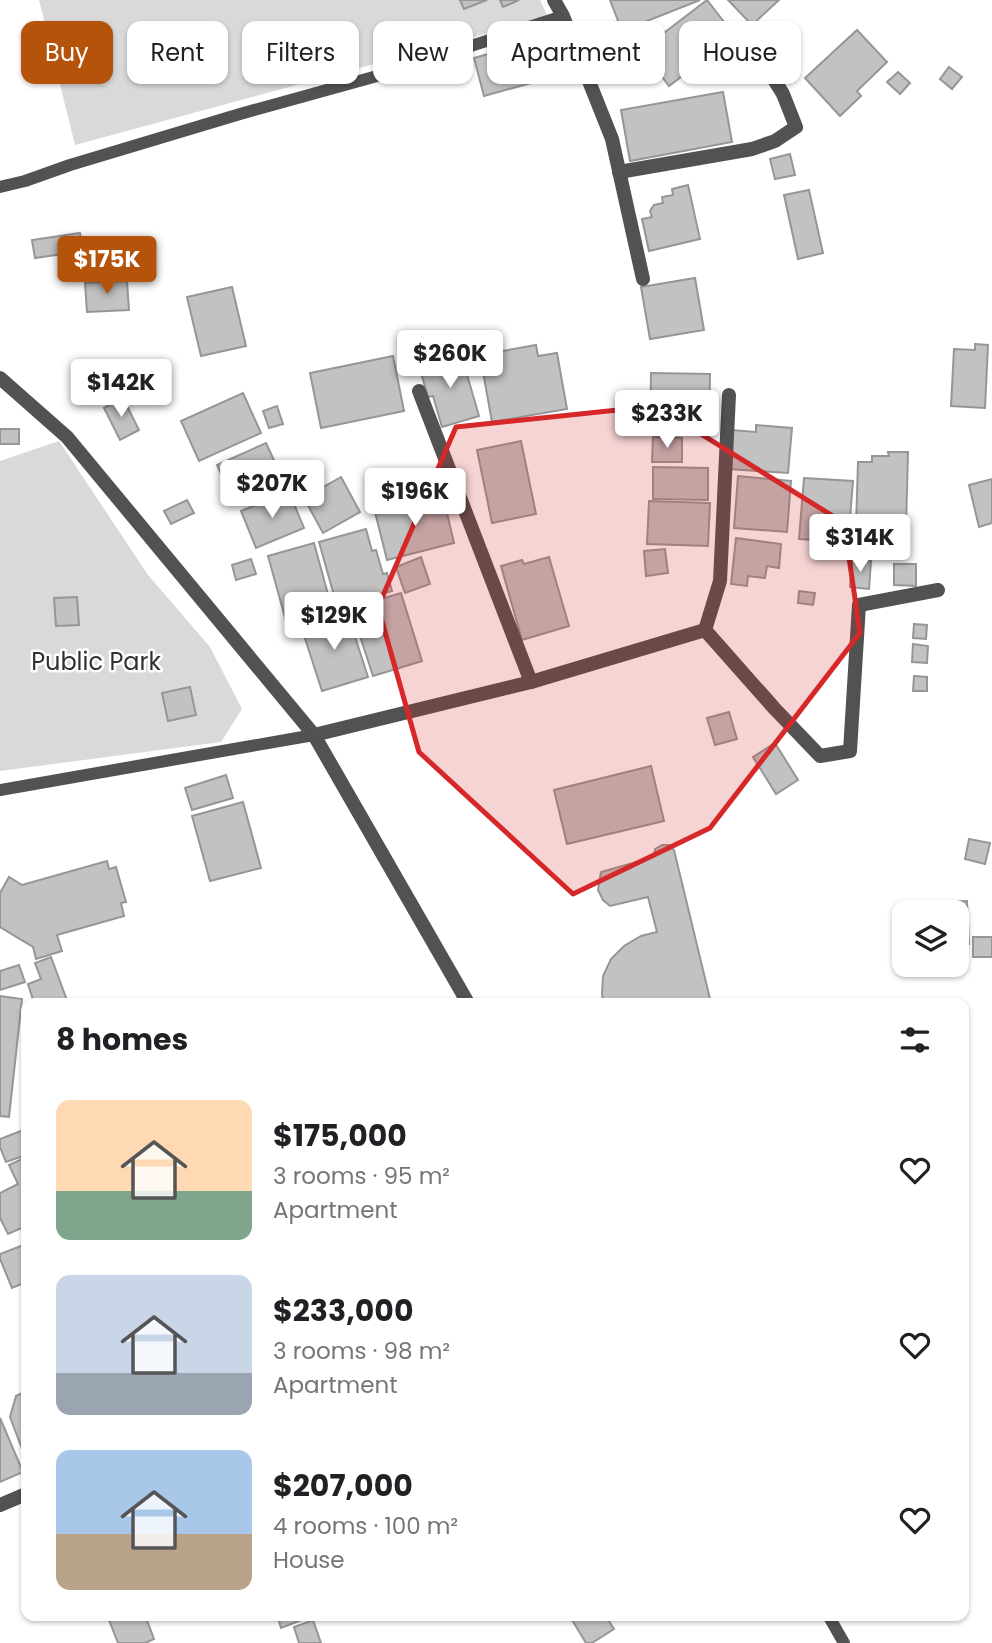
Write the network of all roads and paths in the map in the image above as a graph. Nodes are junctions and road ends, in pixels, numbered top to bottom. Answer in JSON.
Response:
{"nodes":[{"id":1,"x":554,"y":0,"type":"edge"},
{"id":2,"x":563,"y":16,"type":"junction"},
{"id":3,"x":777,"y":84,"type":"edge"},
{"id":4,"x":620,"y":172,"type":"junction"},
{"id":5,"x":0,"y":187,"type":"edge"},
{"id":6,"x":643,"y":279,"type":"dead end"},
{"id":7,"x":0,"y":378,"type":"edge"},
{"id":8,"x":419,"y":391,"type":"dead end"},
{"id":9,"x":729,"y":395,"type":"dead end"},
{"id":10,"x":938,"y":590,"type":"dead end"},
{"id":11,"x":705,"y":630,"type":"junction"},
{"id":12,"x":531,"y":682,"type":"junction"},
{"id":13,"x":314,"y":735,"type":"junction"},
{"id":14,"x":0,"y":790,"type":"edge"},
{"id":15,"x":465,"y":998,"type":"edge"},
{"id":16,"x":21,"y":1496,"type":"edge"},
{"id":17,"x":0,"y":1505,"type":"edge"},
{"id":18,"x":831,"y":1621,"type":"edge"},
{"id":19,"x":844,"y":1643,"type":"edge"}],
"edges":[{"from":1,"to":2,"type":"street"},
{"from":2,"to":4,"type":"street"},
{"from":2,"to":5,"type":"lane"},
{"from":3,"to":4,"type":"street"},
{"from":4,"to":6,"type":"street"},
{"from":7,"to":13,"type":"street"},
{"from":8,"to":12,"type":"street"},
{"from":9,"to":11,"type":"street"},
{"from":10,"to":11,"type":"street"},
{"from":11,"to":12,"type":"street"},
{"from":12,"to":13,"type":"street"},
{"from":13,"to":14,"type":"lane"},
{"from":13,"to":15,"type":"street"},
{"from":16,"to":17,"type":"street"},
{"from":18,"to":19,"type":"lane"}]}
